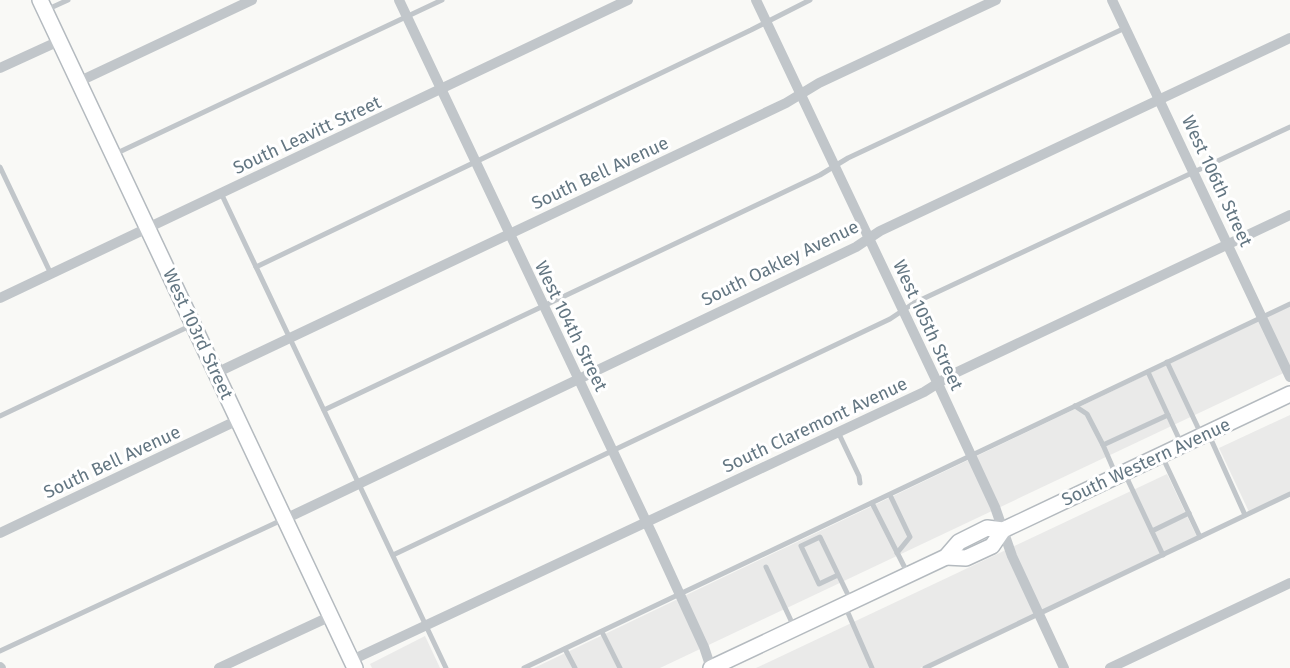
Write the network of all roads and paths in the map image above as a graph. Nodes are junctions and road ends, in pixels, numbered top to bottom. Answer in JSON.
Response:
{"nodes":[{"id":1,"x":68,"y":0,"type":"edge"},
{"id":2,"x":252,"y":0,"type":"edge"},
{"id":3,"x":399,"y":0,"type":"edge"},
{"id":4,"x":442,"y":0,"type":"edge"},
{"id":5,"x":628,"y":0,"type":"edge"},
{"id":6,"x":756,"y":0,"type":"edge"},
{"id":7,"x":810,"y":0,"type":"edge"},
{"id":8,"x":996,"y":0,"type":"edge"},
{"id":9,"x":1112,"y":0,"type":"edge"},
{"id":10,"x":42,"y":5,"type":"edge"},
{"id":11,"x":406,"y":16,"type":"junction"},
{"id":12,"x":766,"y":22,"type":"junction"},
{"id":13,"x":1125,"y":28,"type":"junction"},
{"id":14,"x":1290,"y":38,"type":"edge"},
{"id":15,"x":59,"y":40,"type":"junction"},
{"id":16,"x":0,"y":68,"type":"edge"},
{"id":17,"x":78,"y":82,"type":"junction"},
{"id":18,"x":441,"y":90,"type":"junction"},
{"id":19,"x":801,"y":94,"type":"junction"},
{"id":20,"x":1160,"y":100,"type":"junction"},
{"id":21,"x":1290,"y":127,"type":"edge"},
{"id":22,"x":113,"y":155,"type":"junction"},
{"id":23,"x":475,"y":162,"type":"junction"},
{"id":24,"x":835,"y":166,"type":"junction"},
{"id":25,"x":0,"y":167,"type":"edge"},
{"id":26,"x":1194,"y":172,"type":"junction"},
{"id":27,"x":3,"y":180,"type":"edge"},
{"id":28,"x":221,"y":194,"type":"junction"},
{"id":29,"x":1290,"y":215,"type":"edge"},
{"id":30,"x":148,"y":228,"type":"junction"},
{"id":31,"x":509,"y":234,"type":"junction"},
{"id":32,"x":869,"y":238,"type":"junction"},
{"id":33,"x":1228,"y":244,"type":"junction"},
{"id":34,"x":256,"y":267,"type":"junction"},
{"id":35,"x":51,"y":274,"type":"junction"},
{"id":36,"x":0,"y":298,"type":"edge"},
{"id":37,"x":1290,"y":304,"type":"edge"},
{"id":38,"x":543,"y":307,"type":"junction"},
{"id":39,"x":903,"y":311,"type":"junction"},
{"id":40,"x":1263,"y":317,"type":"junction"},
{"id":41,"x":193,"y":324,"type":"junction"},
{"id":42,"x":290,"y":338,"type":"junction"},
{"id":43,"x":1167,"y":362,"type":"junction"},
{"id":44,"x":1148,"y":372,"type":"junction"},
{"id":45,"x":216,"y":373,"type":"junction"},
{"id":46,"x":1290,"y":377,"type":"edge"},
{"id":47,"x":578,"y":379,"type":"junction"},
{"id":48,"x":938,"y":384,"type":"junction"},
{"id":49,"x":1290,"y":394,"type":"edge"},
{"id":50,"x":1075,"y":406,"type":"junction"},
{"id":51,"x":324,"y":410,"type":"junction"},
{"id":52,"x":1168,"y":415,"type":"junction"},
{"id":53,"x":0,"y":416,"type":"edge"},
{"id":54,"x":238,"y":420,"type":"junction"},
{"id":55,"x":838,"y":432,"type":"junction"},
{"id":56,"x":1205,"y":434,"type":"junction"},
{"id":57,"x":1103,"y":445,"type":"junction"},
{"id":58,"x":1182,"y":445,"type":"junction"},
{"id":59,"x":613,"y":451,"type":"junction"},
{"id":60,"x":1161,"y":455,"type":"junction"},
{"id":61,"x":971,"y":456,"type":"junction"},
{"id":62,"x":1120,"y":474,"type":"junction"},
{"id":63,"x":358,"y":483,"type":"junction"},
{"id":64,"x":860,"y":483,"type":"dead end"},
{"id":65,"x":1290,"y":494,"type":"edge"},
{"id":66,"x":890,"y":495,"type":"junction"},
{"id":67,"x":872,"y":503,"type":"junction"},
{"id":68,"x":1189,"y":513,"type":"junction"},
{"id":69,"x":1245,"y":515,"type":"junction"},
{"id":70,"x":285,"y":519,"type":"junction"},
{"id":71,"x":647,"y":522,"type":"junction"},
{"id":72,"x":1003,"y":530,"type":"junction"},
{"id":73,"x":1152,"y":531,"type":"junction"},
{"id":74,"x":0,"y":533,"type":"edge"},
{"id":75,"x":1200,"y":537,"type":"junction"},
{"id":76,"x":897,"y":553,"type":"junction"},
{"id":77,"x":393,"y":555,"type":"junction"},
{"id":78,"x":1162,"y":555,"type":"junction"},
{"id":79,"x":766,"y":567,"type":"dead end"},
{"id":80,"x":838,"y":575,"type":"junction"},
{"id":81,"x":908,"y":575,"type":"junction"},
{"id":82,"x":1290,"y":583,"type":"edge"},
{"id":83,"x":680,"y":595,"type":"junction"},
{"id":84,"x":848,"y":603,"type":"junction"},
{"id":85,"x":1039,"y":614,"type":"junction"},
{"id":86,"x":331,"y":616,"type":"junction"},
{"id":87,"x":426,"y":626,"type":"junction"},
{"id":88,"x":795,"y":628,"type":"junction"},
{"id":89,"x":602,"y":632,"type":"junction"},
{"id":90,"x":565,"y":649,"type":"junction"},
{"id":91,"x":0,"y":651,"type":"edge"},
{"id":92,"x":353,"y":664,"type":"edge"},
{"id":93,"x":534,"y":666,"type":"edge"},
{"id":94,"x":219,"y":668,"type":"edge"},
{"id":95,"x":446,"y":668,"type":"edge"},
{"id":96,"x":524,"y":668,"type":"edge"},
{"id":97,"x":575,"y":668,"type":"edge"},
{"id":98,"x":620,"y":668,"type":"edge"},
{"id":99,"x":711,"y":668,"type":"edge"},
{"id":100,"x":872,"y":668,"type":"edge"},
{"id":101,"x":925,"y":668,"type":"edge"},
{"id":102,"x":1064,"y":668,"type":"edge"},
{"id":103,"x":1110,"y":668,"type":"edge"}],
"edges":[{"from":1,"to":10,"type":"lane"},
{"from":2,"to":17,"type":"street"},
{"from":3,"to":11,"type":"street","name":"West 104th Street"},
{"from":4,"to":11,"type":"lane"},
{"from":5,"to":18,"type":"street","name":"South Leavitt Street"},
{"from":6,"to":12,"type":"street","name":"West 105th Street"},
{"from":7,"to":12,"type":"lane"},
{"from":8,"to":19,"type":"street","name":"South Bell Avenue"},
{"from":9,"to":13,"type":"street","name":"West 106th Street"},
{"from":10,"to":15,"type":"main road","name":"West 103rd Street"},
{"from":11,"to":18,"type":"street","name":"West 104th Street"},
{"from":11,"to":22,"type":"lane"},
{"from":12,"to":19,"type":"street","name":"West 105th Street"},
{"from":12,"to":23,"type":"lane"},
{"from":13,"to":20,"type":"street","name":"West 106th Street"},
{"from":13,"to":24,"type":"lane"},
{"from":14,"to":20,"type":"street","name":"South Oakley Avenue"},
{"from":15,"to":16,"type":"street"},
{"from":15,"to":17,"type":"main road","name":"West 103rd Street"},
{"from":17,"to":22,"type":"main road","name":"West 103rd Street"},
{"from":18,"to":23,"type":"street","name":"West 104th Street"},
{"from":18,"to":28,"type":"street","name":"South Leavitt Street"},
{"from":19,"to":24,"type":"street","name":"West 105th Street"},
{"from":19,"to":31,"type":"street","name":"South Bell Avenue"},
{"from":20,"to":26,"type":"street","name":"West 106th Street"},
{"from":20,"to":32,"type":"street","name":"South Oakley Avenue"},
{"from":21,"to":26,"type":"lane"},
{"from":22,"to":30,"type":"main road","name":"West 103rd Street"},
{"from":23,"to":31,"type":"street","name":"West 104th Street"},
{"from":23,"to":34,"type":"lane"},
{"from":24,"to":32,"type":"street","name":"West 105th Street"},
{"from":24,"to":38,"type":"lane"},
{"from":25,"to":27,"type":"lane"},
{"from":26,"to":33,"type":"street","name":"West 106th Street"},
{"from":26,"to":39,"type":"lane"},
{"from":27,"to":35,"type":"lane"},
{"from":28,"to":30,"type":"street","name":"South Leavitt Street"},
{"from":28,"to":34,"type":"lane"},
{"from":29,"to":33,"type":"street","name":"South Claremont Avenue"},
{"from":30,"to":35,"type":"street","name":"South Leavitt Street"},
{"from":30,"to":41,"type":"main road","name":"West 103rd Street"},
{"from":31,"to":38,"type":"street","name":"West 104th Street"},
{"from":31,"to":42,"type":"street","name":"South Bell Avenue"},
{"from":32,"to":39,"type":"street","name":"West 105th Street"},
{"from":32,"to":47,"type":"street","name":"South Oakley Avenue"},
{"from":33,"to":40,"type":"street","name":"West 106th Street"},
{"from":33,"to":48,"type":"street","name":"South Claremont Avenue"},
{"from":34,"to":42,"type":"lane"},
{"from":35,"to":36,"type":"street","name":"South Leavitt Street"},
{"from":37,"to":40,"type":"lane"},
{"from":38,"to":47,"type":"street","name":"West 104th Street"},
{"from":38,"to":51,"type":"lane"},
{"from":39,"to":48,"type":"street","name":"West 105th Street"},
{"from":39,"to":59,"type":"lane"},
{"from":40,"to":43,"type":"lane"},
{"from":40,"to":46,"type":"street","name":"West 106th Street"},
{"from":41,"to":45,"type":"main road","name":"West 103rd Street"},
{"from":41,"to":53,"type":"lane"},
{"from":42,"to":45,"type":"street","name":"South Bell Avenue"},
{"from":42,"to":51,"type":"lane"},
{"from":43,"to":44,"type":"lane"},
{"from":43,"to":56,"type":"lane"},
{"from":44,"to":50,"type":"lane"},
{"from":44,"to":52,"type":"lane"},
{"from":45,"to":54,"type":"main road","name":"West 103rd Street"},
{"from":47,"to":59,"type":"street","name":"West 104th Street"},
{"from":47,"to":63,"type":"street","name":"South Oakley Avenue"},
{"from":48,"to":55,"type":"street","name":"South Claremont Avenue"},
{"from":48,"to":61,"type":"street","name":"West 105th Street"},
{"from":49,"to":56,"type":"main road","name":"South Western Avenue"},
{"from":50,"to":57,"type":"lane"},
{"from":50,"to":61,"type":"lane"},
{"from":51,"to":63,"type":"lane"},
{"from":52,"to":57,"type":"lane"},
{"from":52,"to":58,"type":"lane"},
{"from":54,"to":70,"type":"main road","name":"West 103rd Street"},
{"from":54,"to":74,"type":"street","name":"South Bell Avenue"},
{"from":55,"to":64,"type":"lane"},
{"from":55,"to":71,"type":"street","name":"South Claremont Avenue"},
{"from":56,"to":58,"type":"main road","name":"South Western Avenue"},
{"from":56,"to":69,"type":"lane"},
{"from":57,"to":62,"type":"lane"},
{"from":58,"to":60,"type":"main road","name":"South Western Avenue"},
{"from":59,"to":71,"type":"street","name":"West 104th Street"},
{"from":59,"to":77,"type":"lane"},
{"from":60,"to":62,"type":"main road","name":"South Western Avenue"},
{"from":60,"to":68,"type":"lane"},
{"from":61,"to":66,"type":"lane"},
{"from":61,"to":72,"type":"street","name":"West 105th Street"},
{"from":62,"to":72,"type":"main road","name":"South Western Avenue"},
{"from":62,"to":73,"type":"lane"},
{"from":63,"to":70,"type":"street","name":"South Oakley Avenue"},
{"from":63,"to":77,"type":"lane"},
{"from":65,"to":69,"type":"lane"},
{"from":66,"to":67,"type":"lane"},
{"from":66,"to":76,"type":"lane"},
{"from":67,"to":76,"type":"lane"},
{"from":67,"to":83,"type":"lane"},
{"from":68,"to":73,"type":"lane"},
{"from":68,"to":75,"type":"lane"},
{"from":69,"to":75,"type":"lane"},
{"from":70,"to":86,"type":"main road","name":"West 103rd Street"},
{"from":70,"to":91,"type":"lane"},
{"from":71,"to":83,"type":"street","name":"West 104th Street"},
{"from":71,"to":87,"type":"street","name":"South Claremont Avenue"},
{"from":72,"to":81,"type":"main road","name":"South Western Avenue"},
{"from":72,"to":85,"type":"street","name":"West 105th Street"},
{"from":73,"to":78,"type":"lane"},
{"from":75,"to":78,"type":"lane"},
{"from":76,"to":81,"type":"lane"},
{"from":77,"to":87,"type":"lane"},
{"from":78,"to":85,"type":"lane"},
{"from":79,"to":88,"type":"lane"},
{"from":80,"to":80,"type":"lane"},
{"from":80,"to":84,"type":"lane"},
{"from":81,"to":84,"type":"main road","name":"South Western Avenue"},
{"from":82,"to":103,"type":"street"},
{"from":83,"to":89,"type":"lane"},
{"from":83,"to":99,"type":"street","name":"West 104th Street"},
{"from":84,"to":88,"type":"main road","name":"South Western Avenue"},
{"from":84,"to":100,"type":"lane"},
{"from":85,"to":101,"type":"lane"},
{"from":85,"to":102,"type":"street","name":"West 105th Street"},
{"from":86,"to":92,"type":"main road","name":"West 103rd Street"},
{"from":86,"to":94,"type":"street"},
{"from":87,"to":92,"type":"street","name":"South Claremont Avenue"},
{"from":87,"to":95,"type":"lane"},
{"from":88,"to":99,"type":"main road","name":"South Western Avenue"},
{"from":89,"to":90,"type":"lane"},
{"from":89,"to":98,"type":"lane"},
{"from":90,"to":93,"type":"lane"},
{"from":90,"to":97,"type":"lane"},
{"from":93,"to":96,"type":"lane"}]}
